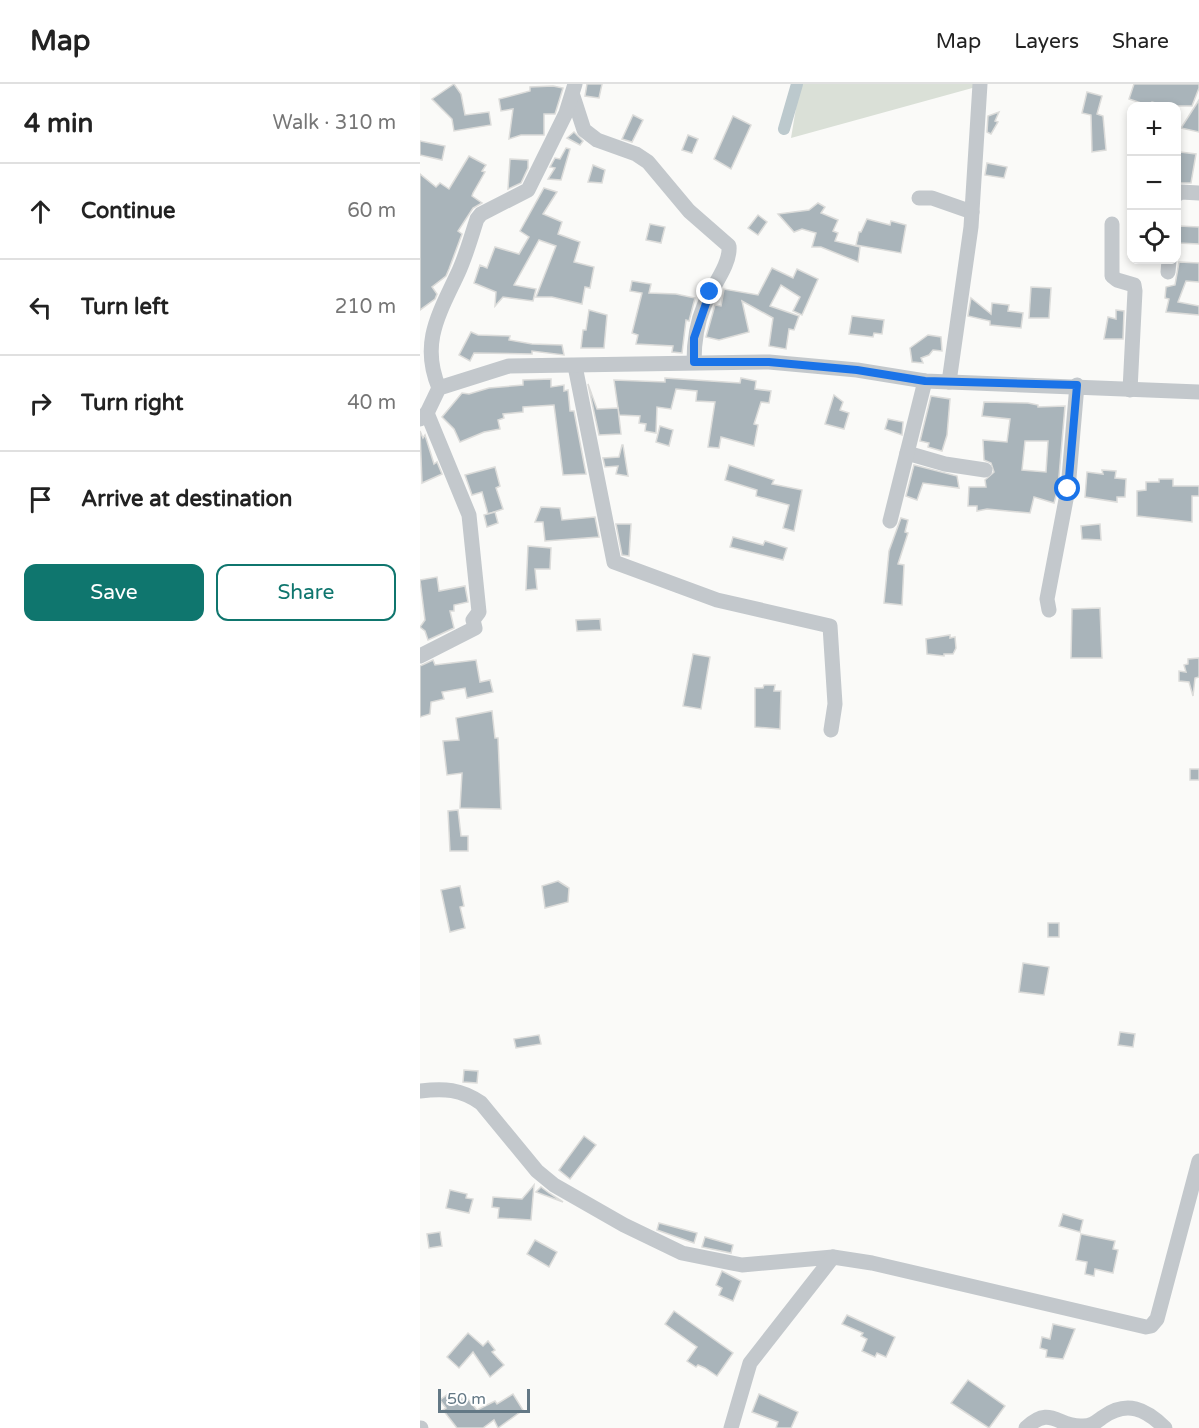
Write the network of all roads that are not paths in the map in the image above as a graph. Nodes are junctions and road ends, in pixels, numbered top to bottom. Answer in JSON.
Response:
{"nodes":[{"id":1,"x":980,"y":84,"type":"edge"},
{"id":2,"x":574,"y":90,"type":"edge"},
{"id":3,"x":1181,"y":192,"type":"edge"},
{"id":4,"x":1199,"y":193,"type":"edge"},
{"id":5,"x":919,"y":198,"type":"dead end"},
{"id":6,"x":972,"y":212,"type":"junction"},
{"id":7,"x":1112,"y":224,"type":"dead end"},
{"id":8,"x":694,"y":362,"type":"junction"},
{"id":9,"x":575,"y":366,"type":"junction"},
{"id":10,"x":425,"y":368,"type":"edge"},
{"id":11,"x":925,"y":381,"type":"junction"},
{"id":12,"x":949,"y":382,"type":"junction"},
{"id":13,"x":1077,"y":385,"type":"junction"},
{"id":14,"x":440,"y":388,"type":"junction"},
{"id":15,"x":1130,"y":390,"type":"junction"},
{"id":16,"x":1199,"y":392,"type":"edge"},
{"id":17,"x":423,"y":416,"type":"edge"},
{"id":18,"x":907,"y":453,"type":"junction"},
{"id":19,"x":985,"y":470,"type":"dead end"},
{"id":20,"x":890,"y":521,"type":"dead end"},
{"id":21,"x":1049,"y":610,"type":"dead end"},
{"id":22,"x":420,"y":656,"type":"edge"},
{"id":23,"x":831,"y":730,"type":"dead end"},
{"id":24,"x":420,"y":1091,"type":"edge"},
{"id":25,"x":1199,"y":1161,"type":"edge"},
{"id":26,"x":833,"y":1257,"type":"junction"},
{"id":27,"x":731,"y":1428,"type":"edge"},
{"id":28,"x":1026,"y":1428,"type":"edge"},
{"id":29,"x":1165,"y":1428,"type":"edge"}],
"edges":[{"from":1,"to":6,"type":"street"},
{"from":2,"to":8,"type":"street"},
{"from":2,"to":10,"type":"street"},
{"from":3,"to":4,"type":"street"},
{"from":5,"to":6,"type":"street"},
{"from":6,"to":12,"type":"street"},
{"from":7,"to":15,"type":"street"},
{"from":8,"to":9,"type":"street"},
{"from":8,"to":11,"type":"street"},
{"from":9,"to":14,"type":"street"},
{"from":9,"to":23,"type":"street"},
{"from":10,"to":14,"type":"street"},
{"from":11,"to":12,"type":"street"},
{"from":11,"to":18,"type":"street"},
{"from":12,"to":13,"type":"street"},
{"from":13,"to":15,"type":"street"},
{"from":13,"to":21,"type":"street"},
{"from":14,"to":17,"type":"street"},
{"from":15,"to":16,"type":"street"},
{"from":17,"to":22,"type":"street"},
{"from":18,"to":19,"type":"street"},
{"from":18,"to":20,"type":"street"},
{"from":24,"to":26,"type":"street"},
{"from":25,"to":26,"type":"street"},
{"from":26,"to":27,"type":"street"},
{"from":28,"to":29,"type":"street"}]}
